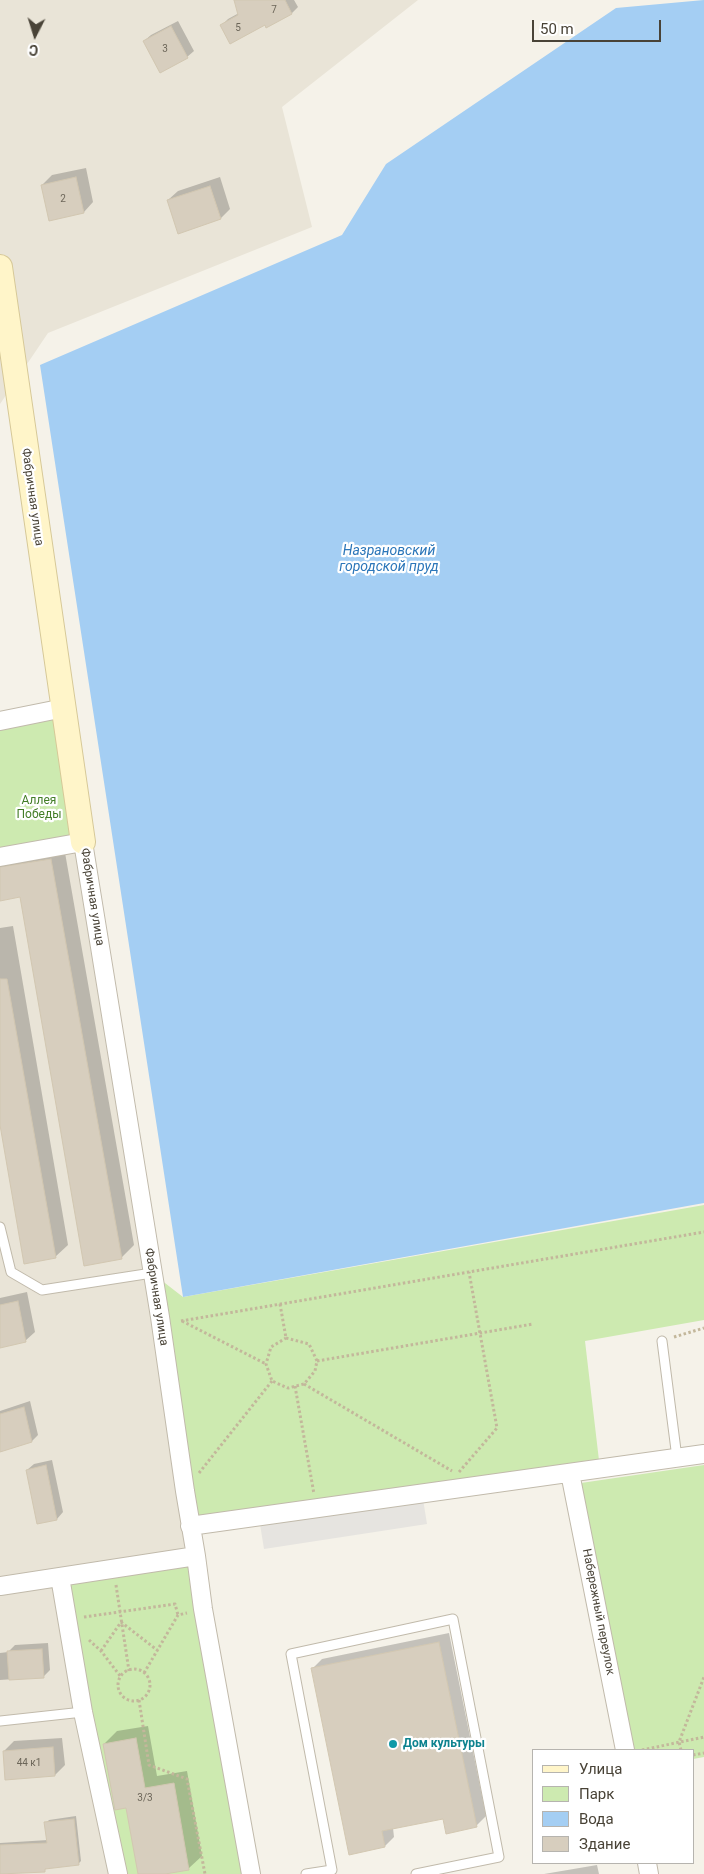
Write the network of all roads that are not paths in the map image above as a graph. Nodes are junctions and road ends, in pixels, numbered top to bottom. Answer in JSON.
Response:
{"nodes":[{"id":1,"x":0,"y":267,"type":"edge"},
{"id":2,"x":64,"y":708,"type":"junction"},
{"id":3,"x":0,"y":721,"type":"edge"},
{"id":4,"x":84,"y":842,"type":"junction"},
{"id":5,"x":0,"y":857,"type":"edge"},
{"id":6,"x":0,"y":1227,"type":"edge"},
{"id":7,"x":152,"y":1273,"type":"junction"},
{"id":8,"x":662,"y":1341,"type":"road end"},
{"id":9,"x":704,"y":1454,"type":"edge"},
{"id":10,"x":677,"y":1458,"type":"junction"},
{"id":11,"x":570,"y":1473,"type":"junction"},
{"id":12,"x":190,"y":1526,"type":"junction"},
{"id":13,"x":196,"y":1556,"type":"junction"},
{"id":14,"x":60,"y":1577,"type":"junction"},
{"id":15,"x":0,"y":1586,"type":"edge"},
{"id":16,"x":83,"y":1712,"type":"junction"},
{"id":17,"x":0,"y":1721,"type":"edge"},
{"id":18,"x":625,"y":1749,"type":"edge"},
{"id":19,"x":333,"y":1872,"type":"edge"},
{"id":20,"x":118,"y":1874,"type":"edge"},
{"id":21,"x":251,"y":1874,"type":"edge"},
{"id":22,"x":306,"y":1874,"type":"edge"},
{"id":23,"x":416,"y":1874,"type":"edge"}],
"edges":[{"from":1,"to":2,"type":"street","name":"Фабричная улица"},
{"from":2,"to":3,"type":"street"},
{"from":2,"to":4,"type":"street","name":"Фабричная улица"},
{"from":4,"to":5,"type":"street"},
{"from":4,"to":7,"type":"street","name":"Фабричная улица"},
{"from":6,"to":7,"type":"lane"},
{"from":7,"to":12,"type":"street","name":"Фабричная улица"},
{"from":8,"to":10,"type":"lane"},
{"from":9,"to":10,"type":"street"},
{"from":10,"to":11,"type":"street"},
{"from":11,"to":12,"type":"street"},
{"from":11,"to":18,"type":"street","name":"Набережный переулок"},
{"from":12,"to":13,"type":"street","name":"Фабричная улица"},
{"from":13,"to":14,"type":"street"},
{"from":13,"to":21,"type":"street","name":"Фабричная улица"},
{"from":14,"to":15,"type":"street"},
{"from":14,"to":16,"type":"street"},
{"from":16,"to":17,"type":"lane"},
{"from":16,"to":20,"type":"street"},
{"from":19,"to":22,"type":"lane"},
{"from":19,"to":23,"type":"lane"}]}
